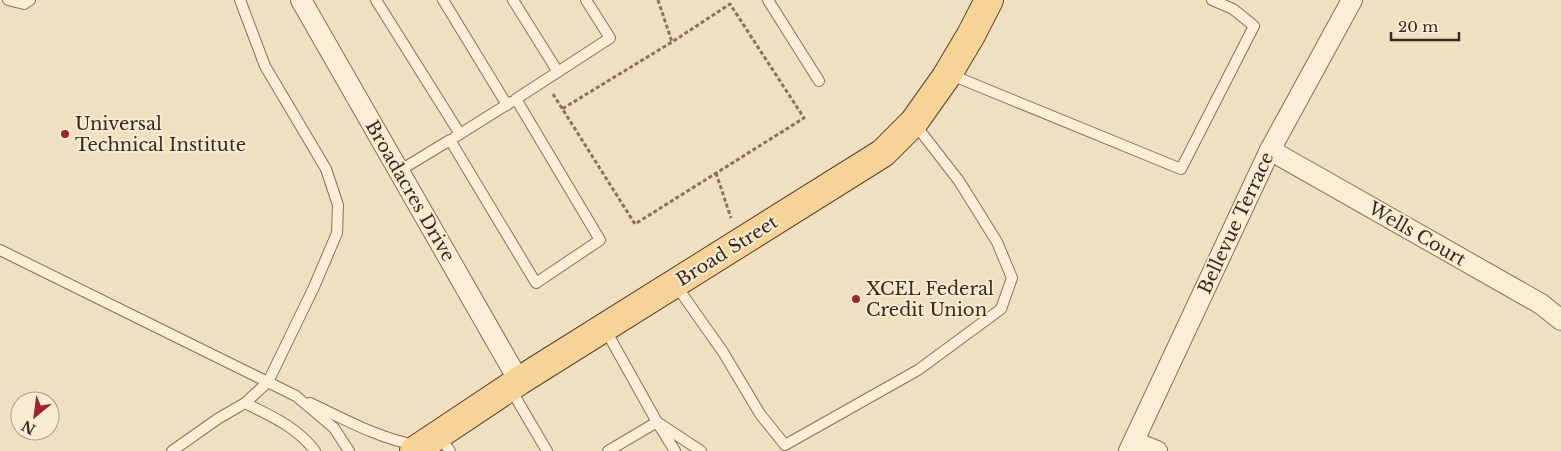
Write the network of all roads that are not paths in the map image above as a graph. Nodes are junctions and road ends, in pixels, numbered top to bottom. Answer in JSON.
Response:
{"nodes":[{"id":1,"x":8,"y":0,"type":"edge"},
{"id":2,"x":30,"y":0,"type":"edge"},
{"id":3,"x":240,"y":0,"type":"edge"},
{"id":4,"x":302,"y":0,"type":"edge"},
{"id":5,"x":376,"y":0,"type":"edge"},
{"id":6,"x":443,"y":0,"type":"edge"},
{"id":7,"x":513,"y":0,"type":"edge"},
{"id":8,"x":586,"y":0,"type":"edge"},
{"id":9,"x":768,"y":0,"type":"edge"},
{"id":10,"x":989,"y":0,"type":"edge"},
{"id":11,"x":1212,"y":0,"type":"edge"},
{"id":12,"x":1352,"y":0,"type":"edge"},
{"id":13,"x":558,"y":72,"type":"junction"},
{"id":14,"x":947,"y":74,"type":"junction"},
{"id":15,"x":819,"y":81,"type":"dead end"},
{"id":16,"x":516,"y":99,"type":"junction"},
{"id":17,"x":507,"y":105,"type":"junction"},
{"id":18,"x":914,"y":122,"type":"junction"},
{"id":19,"x":460,"y":134,"type":"junction"},
{"id":20,"x":450,"y":140,"type":"junction"},
{"id":21,"x":1270,"y":150,"type":"junction"},
{"id":22,"x":399,"y":171,"type":"junction"},
{"id":23,"x":0,"y":250,"type":"edge"},
{"id":24,"x":675,"y":283,"type":"junction"},
{"id":25,"x":1561,"y":320,"type":"edge"},
{"id":26,"x":604,"y":328,"type":"junction"},
{"id":27,"x":268,"y":382,"type":"junction"},
{"id":28,"x":515,"y":384,"type":"junction"},
{"id":29,"x":296,"y":396,"type":"junction"},
{"id":30,"x":245,"y":403,"type":"junction"},
{"id":31,"x":657,"y":422,"type":"junction"},
{"id":32,"x":431,"y":446,"type":"edge"},
{"id":33,"x":1131,"y":447,"type":"edge"},
{"id":34,"x":172,"y":451,"type":"edge"},
{"id":35,"x":314,"y":451,"type":"edge"},
{"id":36,"x":349,"y":451,"type":"edge"},
{"id":37,"x":547,"y":451,"type":"edge"},
{"id":38,"x":608,"y":451,"type":"edge"},
{"id":39,"x":675,"y":451,"type":"edge"},
{"id":40,"x":701,"y":451,"type":"edge"},
{"id":41,"x":1157,"y":451,"type":"edge"}],
"edges":[{"from":1,"to":2,"type":"lane"},
{"from":3,"to":27,"type":"lane"},
{"from":4,"to":22,"type":"street","name":"Broadacres Drive"},
{"from":5,"to":19,"type":"lane"},
{"from":6,"to":17,"type":"lane"},
{"from":7,"to":13,"type":"lane"},
{"from":8,"to":13,"type":"lane"},
{"from":9,"to":15,"type":"lane"},
{"from":10,"to":14,"type":"main road","name":"Broad Street"},
{"from":11,"to":14,"type":"lane"},
{"from":12,"to":21,"type":"street","name":"Bellevue Terrace"},
{"from":13,"to":16,"type":"lane"},
{"from":14,"to":18,"type":"main road","name":"Broad Street"},
{"from":16,"to":17,"type":"lane"},
{"from":16,"to":20,"type":"lane"},
{"from":17,"to":19,"type":"lane"},
{"from":18,"to":24,"type":"main road","name":"Broad Street"},
{"from":18,"to":24,"type":"lane"},
{"from":19,"to":20,"type":"lane"},
{"from":20,"to":22,"type":"lane"},
{"from":21,"to":25,"type":"street","name":"Wells Court"},
{"from":21,"to":33,"type":"street","name":"Bellevue Terrace"},
{"from":22,"to":28,"type":"street","name":"Broadacres Drive"},
{"from":23,"to":27,"type":"lane"},
{"from":24,"to":26,"type":"main road","name":"Broad Street"},
{"from":26,"to":28,"type":"main road","name":"Broad Street"},
{"from":26,"to":31,"type":"lane"},
{"from":27,"to":29,"type":"lane"},
{"from":27,"to":30,"type":"lane"},
{"from":28,"to":32,"type":"main road","name":"Broad Street"},
{"from":28,"to":37,"type":"lane"},
{"from":29,"to":32,"type":"lane"},
{"from":29,"to":36,"type":"lane"},
{"from":30,"to":34,"type":"lane"},
{"from":30,"to":35,"type":"lane"},
{"from":31,"to":38,"type":"lane"},
{"from":31,"to":39,"type":"lane"},
{"from":31,"to":40,"type":"lane"},
{"from":33,"to":41,"type":"street"}]}
